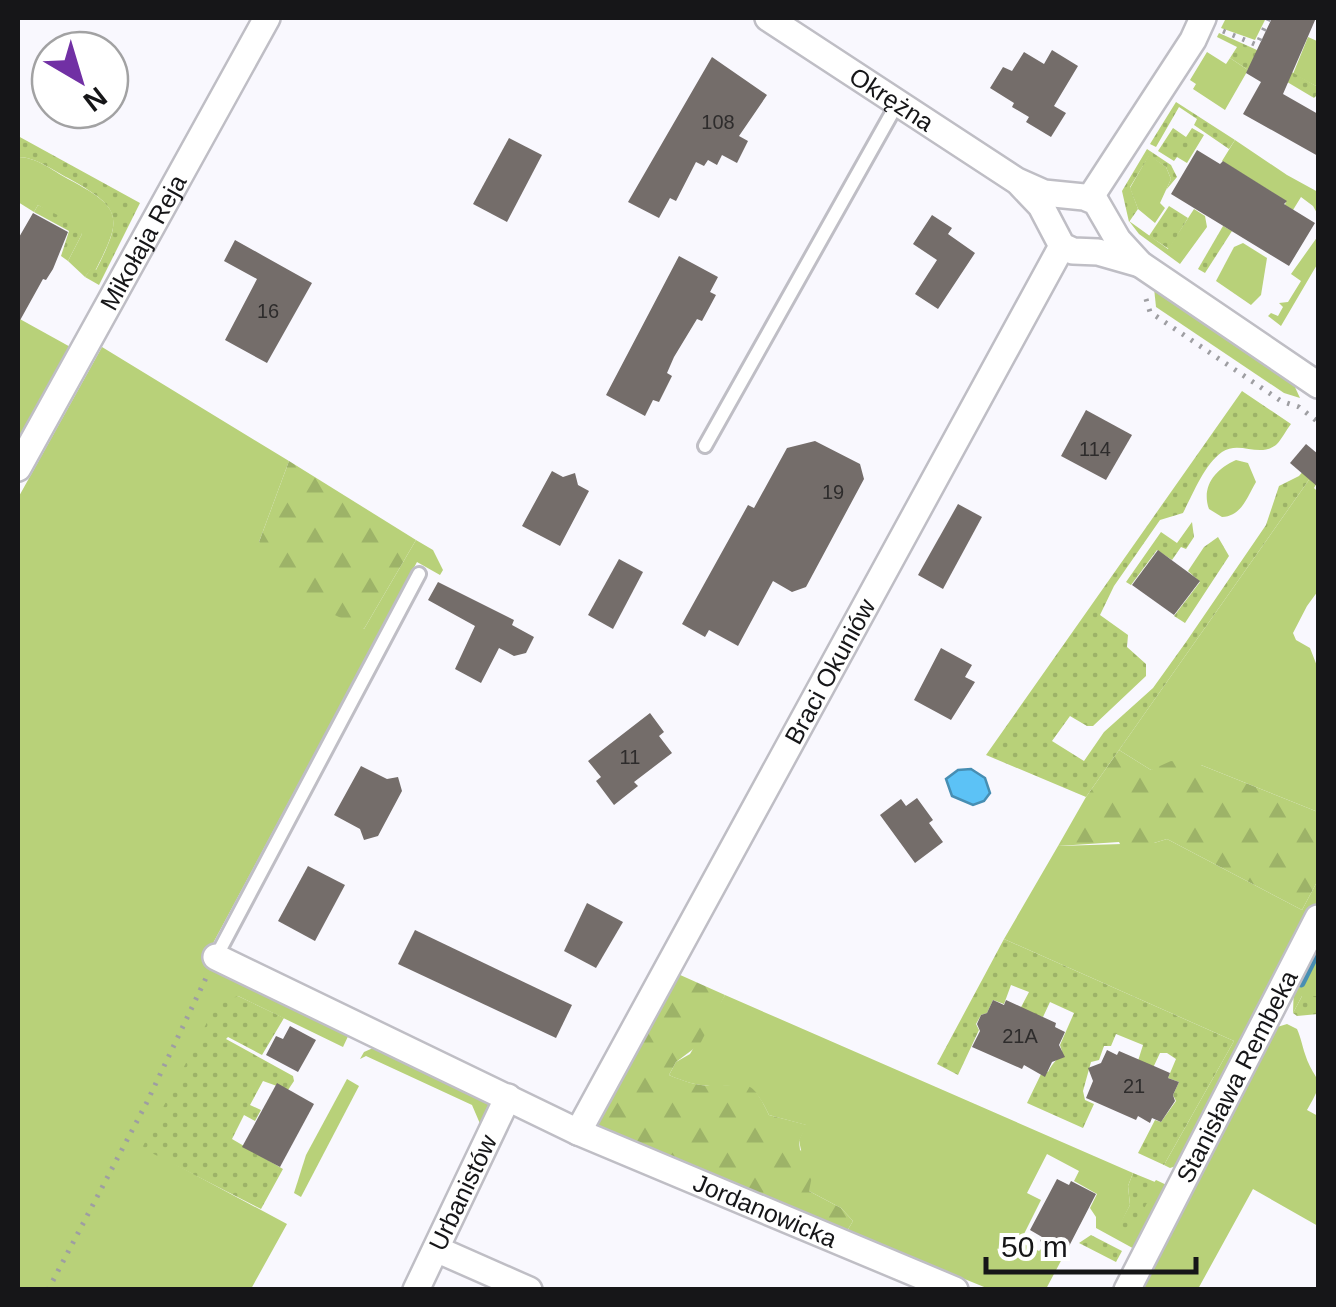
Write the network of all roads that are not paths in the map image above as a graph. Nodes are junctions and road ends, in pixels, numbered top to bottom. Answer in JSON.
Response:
{"nodes":[{"id":1,"x":266,"y":18,"type":"edge"},
{"id":2,"x":768,"y":18,"type":"edge"},
{"id":3,"x":1211,"y":24,"type":"edge"},
{"id":4,"x":897,"y":104,"type":"junction"},
{"id":5,"x":1016,"y":181,"type":"junction"},
{"id":6,"x":1080,"y":198,"type":"junction"},
{"id":7,"x":1107,"y":220,"type":"junction"},
{"id":8,"x":1066,"y":240,"type":"junction"},
{"id":9,"x":1140,"y":264,"type":"junction"},
{"id":10,"x":1318,"y":384,"type":"edge"},
{"id":11,"x":705,"y":446,"type":"dead end"},
{"id":12,"x":18,"y":468,"type":"edge"},
{"id":13,"x":419,"y":574,"type":"dead end"},
{"id":14,"x":1318,"y":918,"type":"edge"},
{"id":15,"x":216,"y":957,"type":"joint"},
{"id":16,"x":508,"y":1098,"type":"junction"},
{"id":17,"x":578,"y":1132,"type":"junction"},
{"id":18,"x":436,"y":1249,"type":"junction"},
{"id":19,"x":898,"y":1280,"type":"edge"},
{"id":20,"x":416,"y":1290,"type":"edge"},
{"id":21,"x":529,"y":1290,"type":"edge"},
{"id":22,"x":955,"y":1290,"type":"edge"},
{"id":23,"x":1127,"y":1290,"type":"edge"}],
"edges":[{"from":1,"to":12,"type":"street","name":"Mikołaja Reja"},
{"from":2,"to":4,"type":"street","name":"Okrężna"},
{"from":3,"to":6,"type":"street"},
{"from":4,"to":5,"type":"street","name":"Okrężna"},
{"from":4,"to":11,"type":"lane"},
{"from":5,"to":6,"type":"street","name":"Okrężna"},
{"from":5,"to":8,"type":"street","name":"Okrężna"},
{"from":6,"to":7,"type":"street"},
{"from":6,"to":8,"type":"street"},
{"from":7,"to":8,"type":"street"},
{"from":7,"to":9,"type":"street"},
{"from":8,"to":9,"type":"street"},
{"from":8,"to":17,"type":"street","name":"Braci Okuniów"},
{"from":9,"to":10,"type":"street"},
{"from":13,"to":15,"type":"lane"},
{"from":14,"to":23,"type":"street","name":"Stanisława Rembeka"},
{"from":15,"to":16,"type":"street","name":"Jordanowicka"},
{"from":16,"to":17,"type":"street","name":"Jordanowicka"},
{"from":16,"to":18,"type":"street","name":"Urbanistów"},
{"from":17,"to":19,"type":"street","name":"Jordanowicka"},
{"from":18,"to":20,"type":"street","name":"Urbanistów"},
{"from":18,"to":21,"type":"street"},
{"from":19,"to":22,"type":"street","name":"Jordanowicka"}]}
